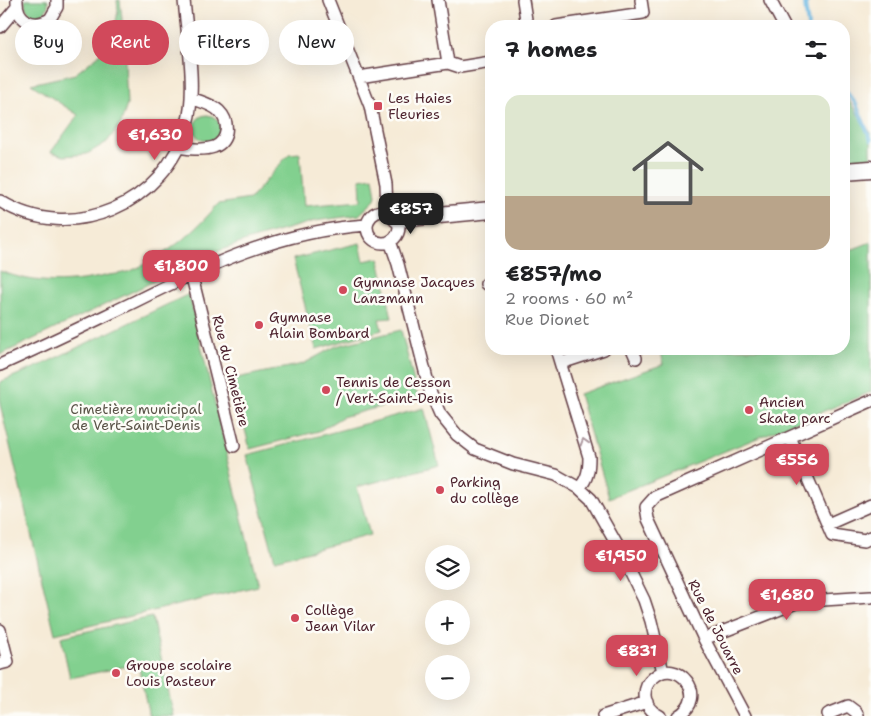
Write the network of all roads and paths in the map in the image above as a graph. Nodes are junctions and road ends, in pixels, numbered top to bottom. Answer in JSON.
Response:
{"nodes":[{"id":1,"x":57,"y":0,"type":"edge"},
{"id":2,"x":184,"y":0,"type":"edge"},
{"id":3,"x":328,"y":0,"type":"edge"},
{"id":4,"x":438,"y":0,"type":"edge"},
{"id":5,"x":524,"y":0,"type":"edge"},
{"id":6,"x":641,"y":0,"type":"edge"},
{"id":7,"x":770,"y":0,"type":"edge"},
{"id":8,"x":17,"y":4,"type":"edge"},
{"id":9,"x":526,"y":20,"type":"edge"},
{"id":10,"x":596,"y":20,"type":"edge"},
{"id":11,"x":781,"y":20,"type":"edge"},
{"id":12,"x":0,"y":27,"type":"edge"},
{"id":13,"x":448,"y":63,"type":"junction"},
{"id":14,"x":485,"y":63,"type":"edge"},
{"id":15,"x":359,"y":77,"type":"junction"},
{"id":16,"x":192,"y":98,"type":"junction"},
{"id":17,"x":179,"y":147,"type":"junction"},
{"id":18,"x":871,"y":169,"type":"edge"},
{"id":19,"x":850,"y":171,"type":"edge"},
{"id":20,"x":0,"y":201,"type":"edge"},
{"id":21,"x":485,"y":210,"type":"edge"},
{"id":22,"x":392,"y":215,"type":"junction"},
{"id":23,"x":367,"y":225,"type":"junction"},
{"id":24,"x":390,"y":242,"type":"junction"},
{"id":25,"x":191,"y":273,"type":"junction"},
{"id":26,"x":558,"y":355,"type":"edge"},
{"id":27,"x":586,"y":355,"type":"edge"},
{"id":28,"x":561,"y":363,"type":"junction"},
{"id":29,"x":0,"y":365,"type":"edge"},
{"id":30,"x":871,"y":401,"type":"edge"},
{"id":31,"x":790,"y":437,"type":"junction"},
{"id":32,"x":234,"y":446,"type":"dead end"},
{"id":33,"x":579,"y":488,"type":"junction"},
{"id":34,"x":871,"y":505,"type":"edge"},
{"id":35,"x":828,"y":524,"type":"junction"},
{"id":36,"x":871,"y":537,"type":"edge"},
{"id":37,"x":871,"y":597,"type":"edge"},
{"id":38,"x":0,"y":630,"type":"edge"},
{"id":39,"x":704,"y":639,"type":"junction"},
{"id":40,"x":0,"y":664,"type":"edge"},
{"id":41,"x":663,"y":672,"type":"junction"},
{"id":42,"x":646,"y":702,"type":"junction"},
{"id":43,"x":682,"y":715,"type":"edge"},
{"id":44,"x":603,"y":716,"type":"edge"},
{"id":45,"x":660,"y":716,"type":"edge"},
{"id":46,"x":744,"y":716,"type":"edge"},
{"id":47,"x":830,"y":716,"type":"edge"},
{"id":48,"x":858,"y":716,"type":"edge"}],
"edges":[{"from":1,"to":8,"type":"street"},
{"from":2,"to":16,"type":"street"},
{"from":3,"to":15,"type":"street"},
{"from":4,"to":13,"type":"street"},
{"from":5,"to":9,"type":"street"},
{"from":6,"to":10,"type":"street"},
{"from":7,"to":11,"type":"street"},
{"from":8,"to":12,"type":"street"},
{"from":13,"to":14,"type":"street"},
{"from":13,"to":15,"type":"street"},
{"from":15,"to":22,"type":"street"},
{"from":16,"to":17,"type":"street"},
{"from":16,"to":17,"type":"street"},
{"from":17,"to":20,"type":"street"},
{"from":18,"to":19,"type":"street"},
{"from":21,"to":22,"type":"street"},
{"from":22,"to":23,"type":"street"},
{"from":22,"to":24,"type":"street"},
{"from":23,"to":24,"type":"street"},
{"from":23,"to":25,"type":"street"},
{"from":24,"to":33,"type":"street"},
{"from":25,"to":29,"type":"street"},
{"from":25,"to":32,"type":"street","name":"Rue du Cimetière"},
{"from":26,"to":28,"type":"street"},
{"from":27,"to":28,"type":"street"},
{"from":33,"to":28,"type":"street","one_way":true},
{"from":30,"to":31,"type":"street"},
{"from":31,"to":35,"type":"street"},
{"from":31,"to":39,"type":"street","name":"Rue de Jouarre"},
{"from":33,"to":41,"type":"street"},
{"from":34,"to":35,"type":"street"},
{"from":35,"to":36,"type":"street"},
{"from":37,"to":39,"type":"street"},
{"from":38,"to":40,"type":"street"},
{"from":39,"to":46,"type":"street","name":"Rue de Jouarre"},
{"from":41,"to":42,"type":"street"},
{"from":41,"to":43,"type":"street"},
{"from":42,"to":44,"type":"street"},
{"from":42,"to":45,"type":"street"},
{"from":47,"to":48,"type":"street"}]}
